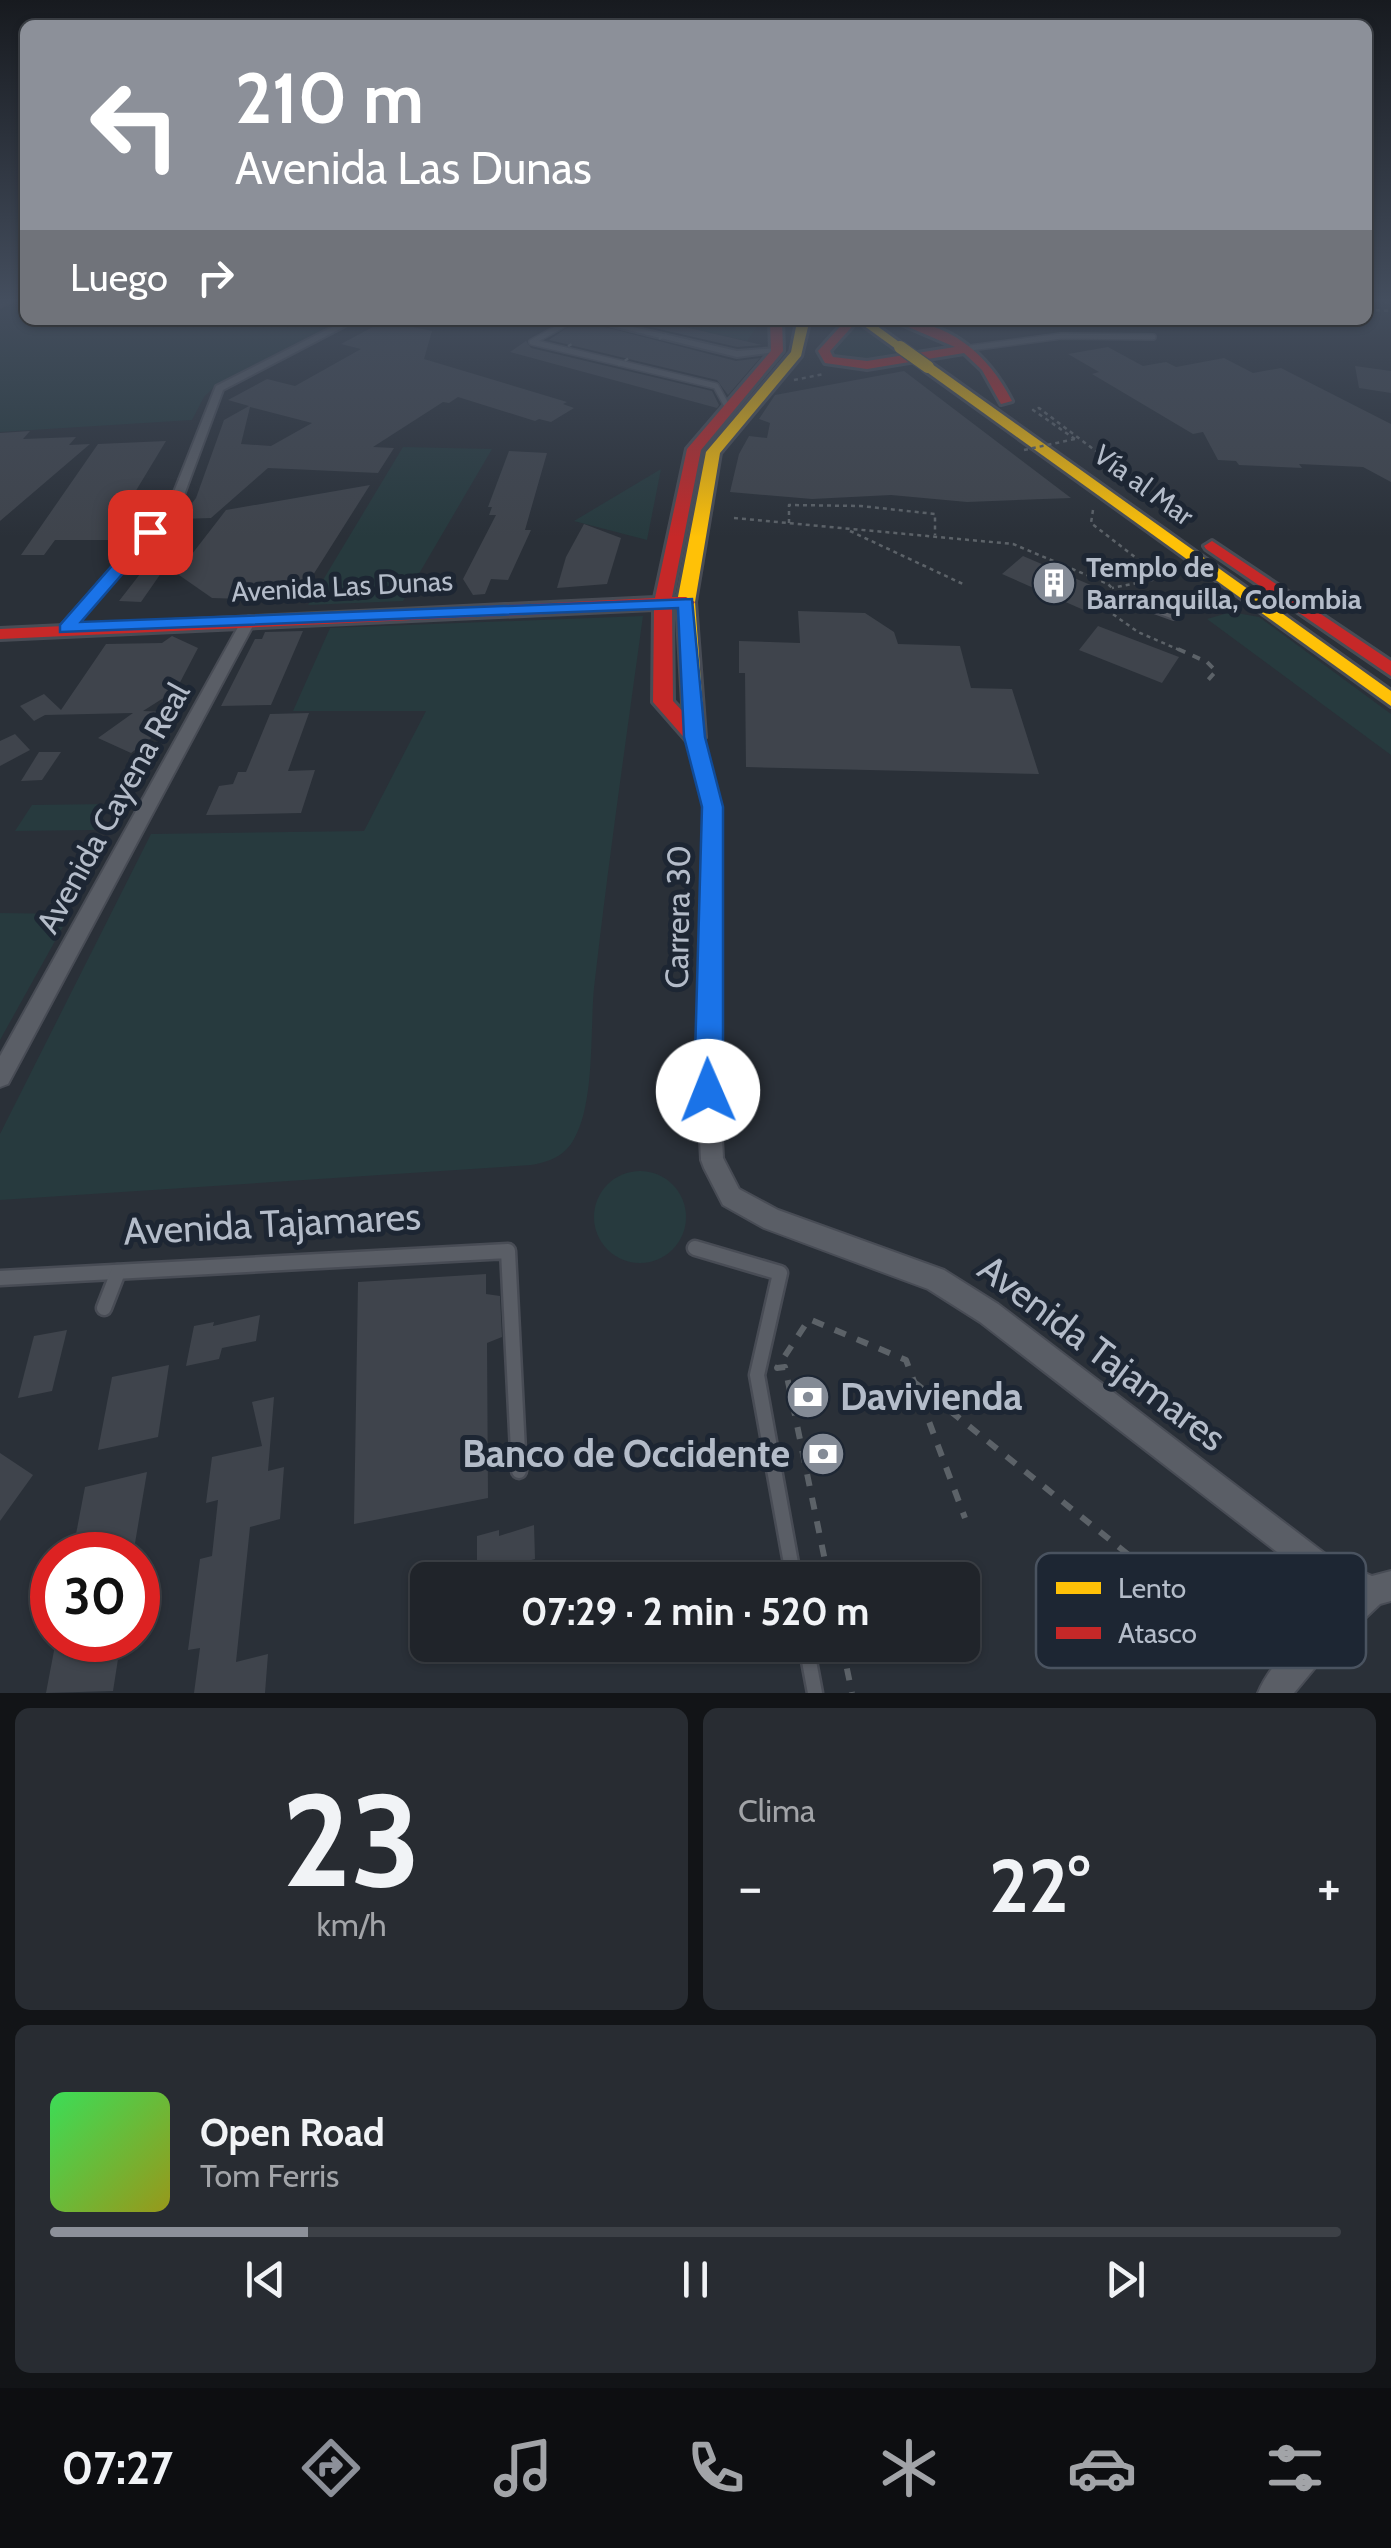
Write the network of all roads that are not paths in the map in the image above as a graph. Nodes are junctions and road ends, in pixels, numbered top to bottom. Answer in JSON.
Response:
{"nodes":[{"id":1,"x":237,"y":379,"type":"edge"},
{"id":2,"x":687,"y":379,"type":"edge"},
{"id":3,"x":752,"y":379,"type":"edge"},
{"id":4,"x":773,"y":379,"type":"edge"},
{"id":5,"x":959,"y":379,"type":"edge"},
{"id":6,"x":966,"y":379,"type":"edge"},
{"id":7,"x":996,"y":379,"type":"edge"},
{"id":8,"x":1006,"y":400,"type":"junction"},
{"id":9,"x":728,"y":408,"type":"junction"},
{"id":10,"x":675,"y":602,"type":"junction"},
{"id":11,"x":1149,"y":608,"type":"dead end"},
{"id":12,"x":1174,"y":616,"type":"dead end"},
{"id":13,"x":250,"y":620,"type":"junction"},
{"id":14,"x":66,"y":628,"type":"junction"},
{"id":15,"x":0,"y":634,"type":"edge"},
{"id":16,"x":1391,"y":670,"type":"edge"},
{"id":17,"x":1391,"y":700,"type":"edge"},
{"id":18,"x":694,"y":737,"type":"joint"},
{"id":19,"x":0,"y":1077,"type":"edge"},
{"id":20,"x":712,"y":1160,"type":"joint"},
{"id":21,"x":694,"y":1248,"type":"dead end"},
{"id":22,"x":118,"y":1272,"type":"junction"},
{"id":23,"x":0,"y":1278,"type":"edge"},
{"id":24,"x":104,"y":1308,"type":"dead end"},
{"id":25,"x":519,"y":1471,"type":"dead end"},
{"id":26,"x":1301,"y":1553,"type":"edge"},
{"id":27,"x":791,"y":1562,"type":"edge"},
{"id":28,"x":809,"y":1662,"type":"edge"},
{"id":29,"x":1294,"y":1668,"type":"edge"},
{"id":30,"x":815,"y":1693,"type":"edge"},
{"id":31,"x":1274,"y":1693,"type":"edge"}],
"edges":[{"from":1,"to":14,"type":"street"},
{"from":2,"to":9,"type":"lane"},
{"from":3,"to":9,"type":"main road","name":"Carrera 30"},
{"from":4,"to":10,"type":"main road","name":"Carrera 30"},
{"from":5,"to":17,"type":"main road","name":"Vía al Mar"},
{"from":6,"to":8,"type":"main road","name":"Vía al Mar"},
{"from":7,"to":8,"type":"main road"},
{"from":8,"to":16,"type":"main road","name":"Vía al Mar"},
{"from":9,"to":10,"type":"main road","name":"Carrera 30"},
{"from":10,"to":13,"type":"main road","name":"Avenida Las Dunas"},
{"from":10,"to":18,"type":"main road","name":"Carrera 30"},
{"from":11,"to":12,"type":"lane"},
{"from":13,"to":14,"type":"main road","name":"Avenida Las Dunas"},
{"from":13,"to":19,"type":"street","name":"Avenida Cayena Real"},
{"from":14,"to":15,"type":"main road","name":"Avenida Las Dunas"},
{"from":18,"to":20,"type":"street","name":"Carrera 30"},
{"from":20,"to":26,"type":"street","name":"Avenida Tajamares"},
{"from":21,"to":27,"type":"lane"},
{"from":22,"to":23,"type":"lane","name":"Avenida Tajamares"},
{"from":22,"to":24,"type":"lane"},
{"from":22,"to":25,"type":"lane","name":"Avenida Tajamares"},
{"from":28,"to":30,"type":"lane"},
{"from":29,"to":31,"type":"street"}]}
